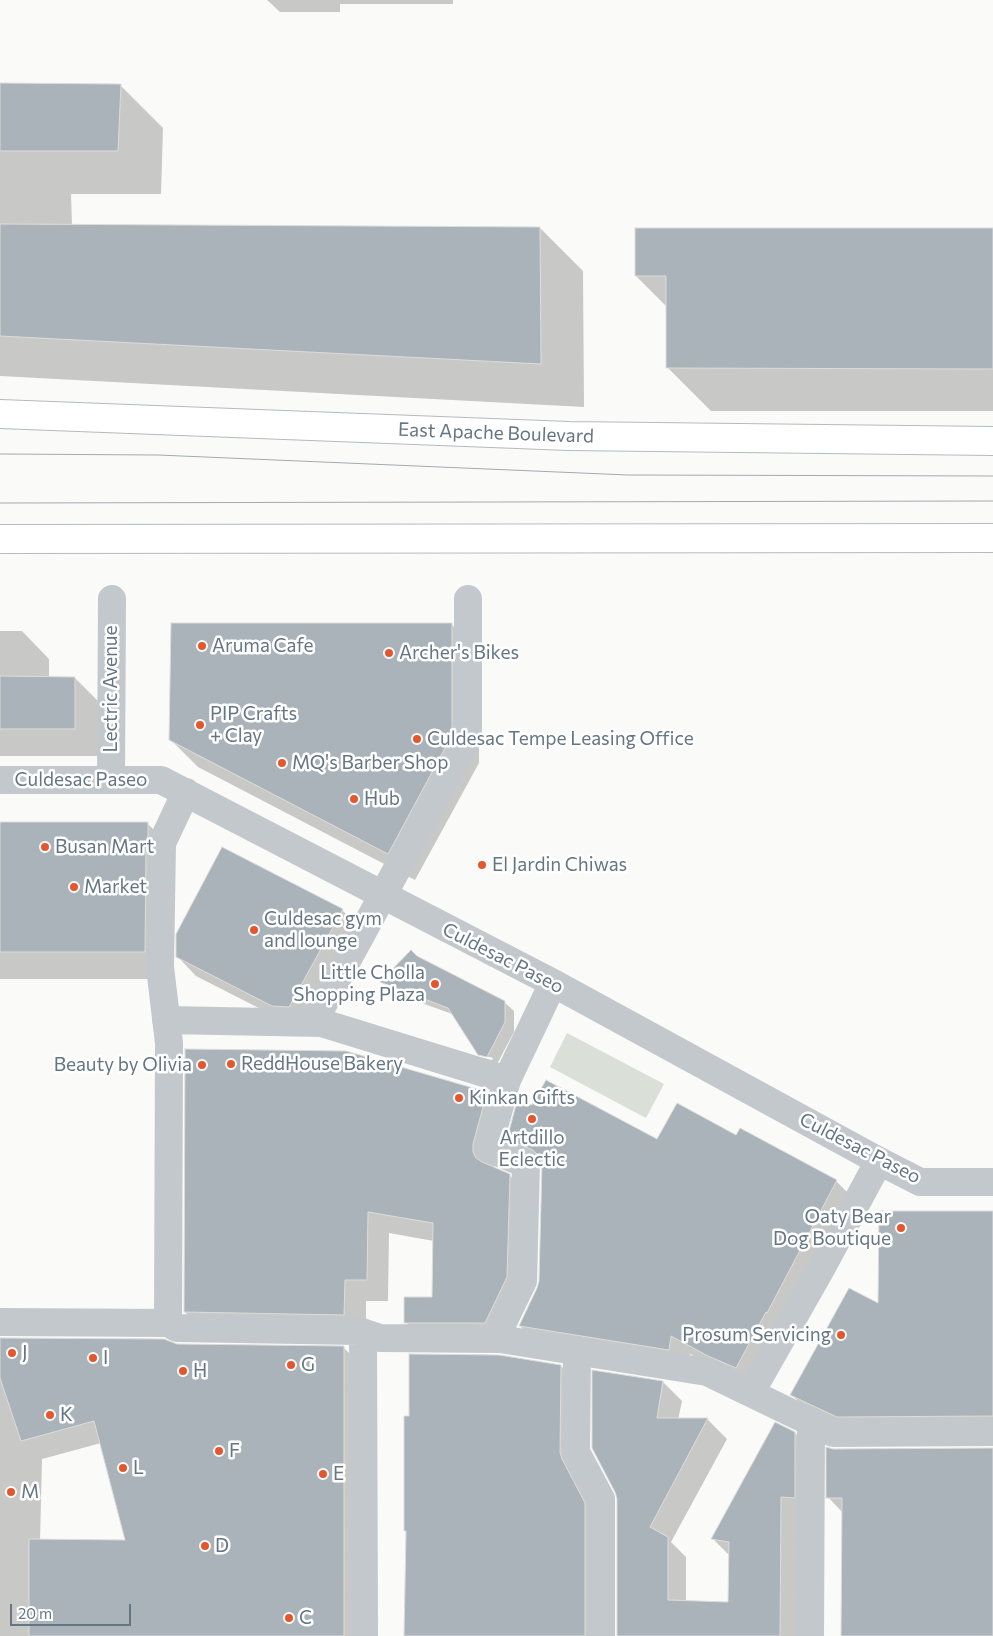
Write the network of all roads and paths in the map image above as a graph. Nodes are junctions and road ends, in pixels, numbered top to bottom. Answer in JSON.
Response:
{"nodes":[{"id":1,"x":0,"y":414,"type":"edge"},
{"id":2,"x":993,"y":441,"type":"edge"},
{"id":3,"x":993,"y":538,"type":"edge"},
{"id":4,"x":0,"y":539,"type":"edge"},
{"id":5,"x":112,"y":599,"type":"dead end"},
{"id":6,"x":468,"y":599,"type":"dead end"},
{"id":7,"x":0,"y":780,"type":"edge"},
{"id":8,"x":111,"y":780,"type":"junction"},
{"id":9,"x":186,"y":792,"type":"junction"},
{"id":10,"x":382,"y":895,"type":"junction"},
{"id":11,"x":553,"y":983,"type":"junction"},
{"id":12,"x":166,"y":1020,"type":"junction"},
{"id":13,"x":313,"y":1023,"type":"junction"},
{"id":14,"x":507,"y":1080,"type":"junction"},
{"id":15,"x":879,"y":1161,"type":"junction"},
{"id":16,"x":993,"y":1182,"type":"edge"},
{"id":17,"x":0,"y":1322,"type":"edge"},
{"id":18,"x":168,"y":1323,"type":"junction"},
{"id":19,"x":363,"y":1333,"type":"junction"},
{"id":20,"x":495,"y":1339,"type":"junction"},
{"id":21,"x":577,"y":1350,"type":"junction"},
{"id":22,"x":751,"y":1392,"type":"junction"},
{"id":23,"x":811,"y":1421,"type":"junction"},
{"id":24,"x":993,"y":1432,"type":"edge"},
{"id":25,"x":364,"y":1636,"type":"edge"},
{"id":26,"x":601,"y":1636,"type":"edge"},
{"id":27,"x":810,"y":1636,"type":"edge"}],
"edges":[{"from":1,"to":2,"type":"main road","name":"East Apache Boulevard"},
{"from":3,"to":4,"type":"main road"},
{"from":5,"to":8,"type":"street","name":"Lectric Avenue"},
{"from":6,"to":10,"type":"street"},
{"from":7,"to":8,"type":"street","name":"Culdesac Paseo"},
{"from":8,"to":9,"type":"street","name":"Culdesac Paseo"},
{"from":9,"to":10,"type":"street","name":"Culdesac Paseo"},
{"from":9,"to":12,"type":"street"},
{"from":10,"to":11,"type":"street","name":"Culdesac Paseo"},
{"from":10,"to":13,"type":"street"},
{"from":11,"to":14,"type":"street"},
{"from":11,"to":15,"type":"street","name":"Culdesac Paseo"},
{"from":12,"to":13,"type":"street"},
{"from":12,"to":18,"type":"street"},
{"from":13,"to":14,"type":"street"},
{"from":14,"to":20,"type":"street"},
{"from":15,"to":16,"type":"street","name":"Culdesac Paseo"},
{"from":15,"to":22,"type":"street"},
{"from":17,"to":18,"type":"street"},
{"from":18,"to":19,"type":"street"},
{"from":19,"to":20,"type":"street"},
{"from":19,"to":25,"type":"street"},
{"from":20,"to":21,"type":"street"},
{"from":21,"to":22,"type":"street"},
{"from":21,"to":26,"type":"street"},
{"from":22,"to":23,"type":"street"},
{"from":23,"to":24,"type":"street"},
{"from":23,"to":27,"type":"street"}]}
